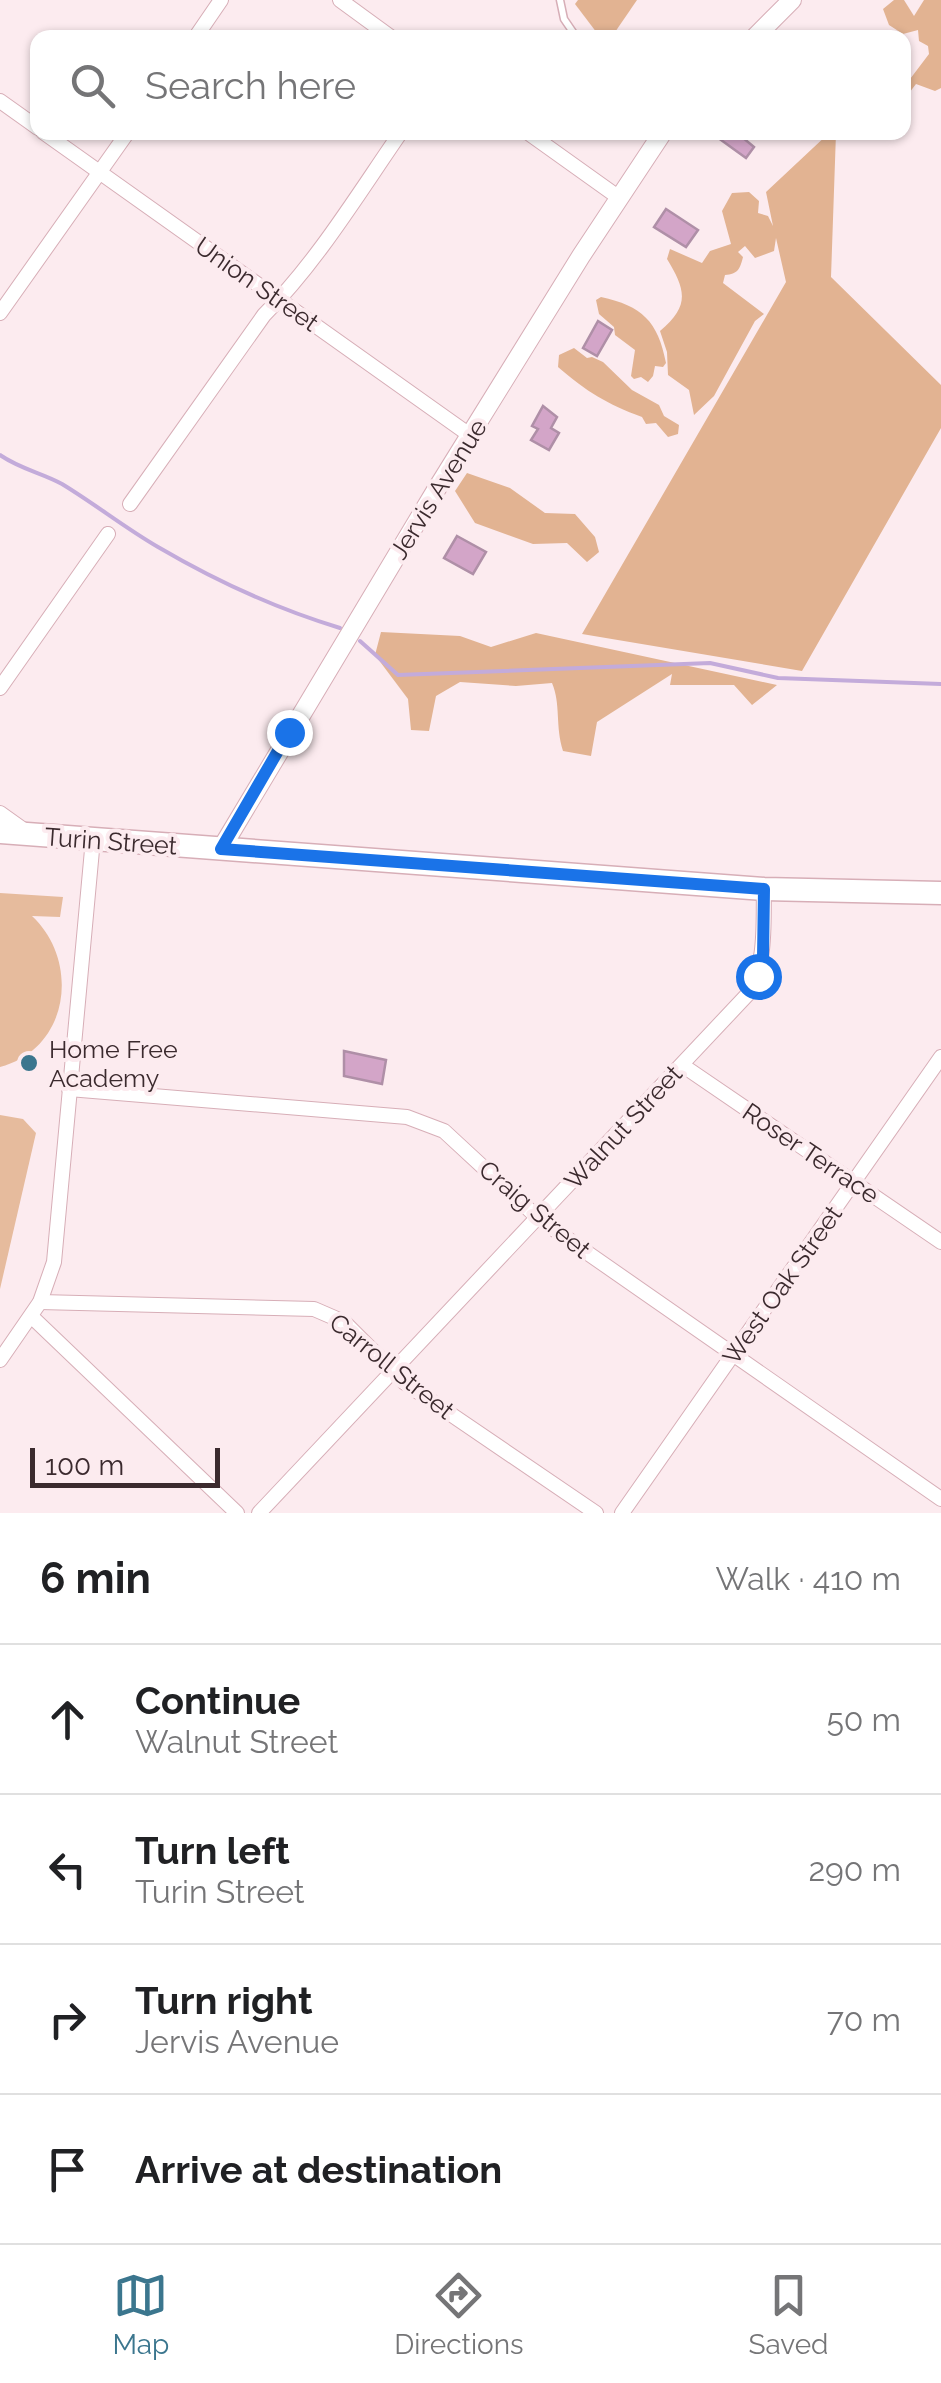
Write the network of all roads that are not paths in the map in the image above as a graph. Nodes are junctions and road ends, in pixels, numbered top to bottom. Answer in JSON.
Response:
{"nodes":[{"id":1,"x":221,"y":0,"type":"edge"},
{"id":2,"x":340,"y":0,"type":"edge"},
{"id":3,"x":560,"y":0,"type":"edge"},
{"id":4,"x":792,"y":0,"type":"edge"},
{"id":5,"x":200,"y":30,"type":"edge"},
{"id":6,"x":381,"y":30,"type":"edge"},
{"id":7,"x":571,"y":30,"type":"edge"},
{"id":8,"x":762,"y":30,"type":"edge"},
{"id":9,"x":0,"y":102,"type":"edge"},
{"id":10,"x":30,"y":123,"type":"edge"},
{"id":11,"x":54,"y":140,"type":"edge"},
{"id":12,"x":123,"y":140,"type":"edge"},
{"id":13,"x":395,"y":140,"type":"edge"},
{"id":14,"x":538,"y":140,"type":"edge"},
{"id":15,"x":657,"y":140,"type":"edge"},
{"id":16,"x":100,"y":173,"type":"junction"},
{"id":17,"x":618,"y":198,"type":"junction"},
{"id":18,"x":280,"y":299,"type":"junction"},
{"id":19,"x":0,"y":313,"type":"edge"},
{"id":20,"x":471,"y":436,"type":"junction"},
{"id":21,"x":130,"y":504,"type":"dead end"},
{"id":22,"x":108,"y":534,"type":"dead end"},
{"id":23,"x":0,"y":688,"type":"edge"},
{"id":24,"x":0,"y":813,"type":"edge"},
{"id":25,"x":0,"y":832,"type":"edge"},
{"id":26,"x":30,"y":834,"type":"junction"},
{"id":27,"x":93,"y":839,"type":"junction"},
{"id":28,"x":221,"y":849,"type":"junction"},
{"id":29,"x":764,"y":889,"type":"junction"},
{"id":30,"x":941,"y":893,"type":"edge"},
{"id":31,"x":941,"y":1057,"type":"edge"},
{"id":32,"x":682,"y":1064,"type":"junction"},
{"id":33,"x":69,"y":1089,"type":"junction"},
{"id":34,"x":854,"y":1182,"type":"junction"},
{"id":35,"x":538,"y":1217,"type":"junction"},
{"id":36,"x":941,"y":1242,"type":"edge"},
{"id":37,"x":40,"y":1302,"type":"junction"},
{"id":38,"x":32,"y":1317,"type":"junction"},
{"id":39,"x":733,"y":1354,"type":"junction"},
{"id":40,"x":0,"y":1360,"type":"edge"},
{"id":41,"x":394,"y":1372,"type":"junction"},
{"id":42,"x":941,"y":1499,"type":"edge"},
{"id":43,"x":237,"y":1513,"type":"edge"},
{"id":44,"x":259,"y":1513,"type":"edge"},
{"id":45,"x":596,"y":1513,"type":"edge"},
{"id":46,"x":622,"y":1513,"type":"edge"}],
"edges":[{"from":1,"to":5,"type":"street"},
{"from":2,"to":6,"type":"street"},
{"from":3,"to":7,"type":"lane"},
{"from":4,"to":8,"type":"street"},
{"from":9,"to":10,"type":"street","name":"Union Street"},
{"from":11,"to":16,"type":"street","name":"Union Street"},
{"from":12,"to":16,"type":"street"},
{"from":13,"to":18,"type":"street"},
{"from":14,"to":17,"type":"street"},
{"from":15,"to":17,"type":"street","name":"Jervis Avenue"},
{"from":16,"to":18,"type":"street","name":"Union Street"},
{"from":16,"to":19,"type":"street"},
{"from":17,"to":20,"type":"street","name":"Jervis Avenue"},
{"from":18,"to":20,"type":"street","name":"Union Street"},
{"from":18,"to":21,"type":"street"},
{"from":20,"to":28,"type":"street","name":"Jervis Avenue"},
{"from":22,"to":23,"type":"street"},
{"from":24,"to":26,"type":"street"},
{"from":25,"to":26,"type":"main road","name":"Turin Street"},
{"from":26,"to":27,"type":"main road","name":"Turin Street"},
{"from":27,"to":28,"type":"main road","name":"Turin Street"},
{"from":27,"to":33,"type":"street"},
{"from":28,"to":29,"type":"main road","name":"Turin Street"},
{"from":29,"to":30,"type":"main road","name":"Turin Street"},
{"from":29,"to":32,"type":"street","name":"Walnut Street"},
{"from":31,"to":34,"type":"street","name":"West Oak Street"},
{"from":32,"to":34,"type":"street","name":"Roser Terrace"},
{"from":32,"to":35,"type":"street","name":"Walnut Street"},
{"from":33,"to":35,"type":"street","name":"Craig Street"},
{"from":33,"to":37,"type":"street"},
{"from":34,"to":36,"type":"street","name":"Roser Terrace"},
{"from":34,"to":39,"type":"street","name":"West Oak Street"},
{"from":35,"to":39,"type":"street","name":"Craig Street"},
{"from":35,"to":41,"type":"street","name":"Walnut Street"},
{"from":37,"to":38,"type":"street"},
{"from":37,"to":41,"type":"street","name":"Carroll Street"},
{"from":38,"to":40,"type":"street"},
{"from":38,"to":43,"type":"street"},
{"from":39,"to":42,"type":"street","name":"Craig Street"},
{"from":39,"to":46,"type":"street","name":"West Oak Street"},
{"from":41,"to":44,"type":"street","name":"Walnut Street"},
{"from":41,"to":45,"type":"street","name":"Carroll Street"}]}
